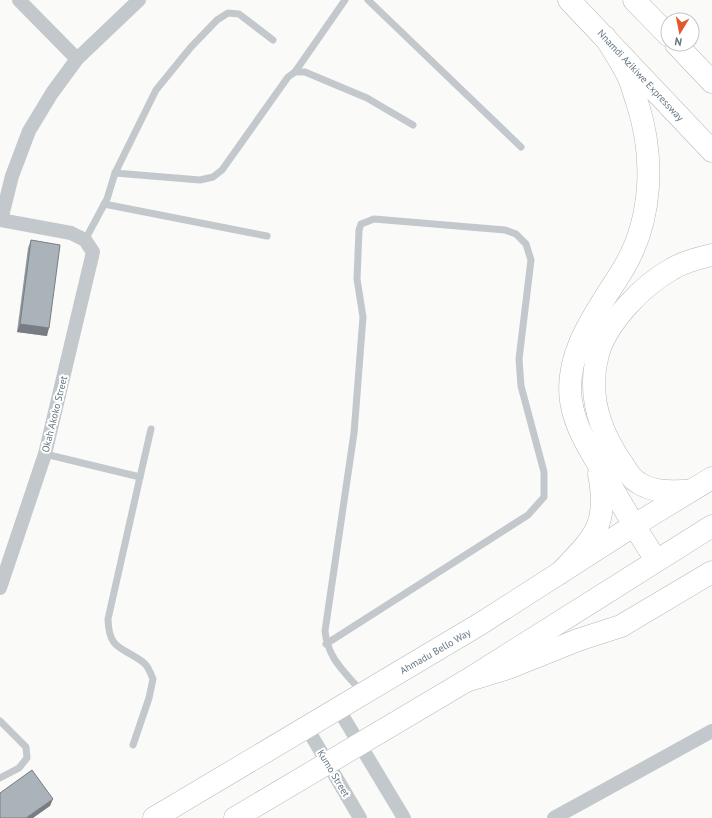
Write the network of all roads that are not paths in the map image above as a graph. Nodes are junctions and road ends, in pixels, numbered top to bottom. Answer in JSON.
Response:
{"nodes":[{"id":1,"x":19,"y":0,"type":"edge"},
{"id":2,"x":139,"y":0,"type":"edge"},
{"id":3,"x":345,"y":0,"type":"edge"},
{"id":4,"x":368,"y":0,"type":"edge"},
{"id":5,"x":569,"y":0,"type":"edge"},
{"id":6,"x":634,"y":0,"type":"edge"},
{"id":7,"x":660,"y":27,"type":"edge"},
{"id":8,"x":605,"y":37,"type":"junction"},
{"id":9,"x":272,"y":40,"type":"dead end"},
{"id":10,"x":684,"y":52,"type":"edge"},
{"id":11,"x":77,"y":59,"type":"junction"},
{"id":12,"x":295,"y":72,"type":"junction"},
{"id":13,"x":712,"y":82,"type":"edge"},
{"id":14,"x":413,"y":125,"type":"dead end"},
{"id":15,"x":521,"y":147,"type":"dead end"},
{"id":16,"x":712,"y":151,"type":"edge"},
{"id":17,"x":115,"y":173,"type":"junction"},
{"id":18,"x":104,"y":204,"type":"junction"},
{"id":19,"x":0,"y":220,"type":"edge"},
{"id":20,"x":267,"y":236,"type":"dead end"},
{"id":21,"x":85,"y":240,"type":"junction"},
{"id":22,"x":712,"y":255,"type":"edge"},
{"id":23,"x":151,"y":429,"type":"dead end"},
{"id":24,"x":45,"y":454,"type":"junction"},
{"id":25,"x":597,"y":463,"type":"junction"},
{"id":26,"x":140,"y":476,"type":"junction"},
{"id":27,"x":712,"y":478,"type":"edge"},
{"id":28,"x":689,"y":491,"type":"junction"},
{"id":29,"x":633,"y":526,"type":"junction"},
{"id":30,"x":712,"y":526,"type":"edge"},
{"id":31,"x":656,"y":560,"type":"junction"},
{"id":32,"x":712,"y":572,"type":"edge"},
{"id":33,"x":560,"y":573,"type":"junction"},
{"id":34,"x":0,"y":588,"type":"edge"},
{"id":35,"x":326,"y":644,"type":"junction"},
{"id":36,"x":466,"y":681,"type":"junction"},
{"id":37,"x":363,"y":693,"type":"junction"},
{"id":38,"x":339,"y":710,"type":"junction"},
{"id":39,"x":0,"y":721,"type":"edge"},
{"id":40,"x":307,"y":728,"type":"junction"},
{"id":41,"x":712,"y":731,"type":"edge"},
{"id":42,"x":361,"y":744,"type":"junction"},
{"id":43,"x":133,"y":745,"type":"dead end"},
{"id":44,"x":328,"y":763,"type":"junction"},
{"id":45,"x":0,"y":778,"type":"edge"},
{"id":46,"x":154,"y":818,"type":"edge"},
{"id":47,"x":235,"y":818,"type":"edge"},
{"id":48,"x":360,"y":818,"type":"edge"},
{"id":49,"x":404,"y":818,"type":"edge"},
{"id":50,"x":554,"y":818,"type":"edge"}],
"edges":[{"from":1,"to":11,"type":"street"},
{"from":2,"to":11,"type":"street"},
{"from":3,"to":12,"type":"lane"},
{"from":4,"to":15,"type":"lane"},
{"from":5,"to":8,"type":"main road","name":"Nnamdi Azikiwe Expressway"},
{"from":6,"to":7,"type":"main road"},
{"from":8,"to":16,"type":"main road","name":"Nnamdi Azikiwe Expressway"},
{"from":8,"to":25,"type":"main road"},
{"from":9,"to":17,"type":"lane"},
{"from":10,"to":13,"type":"main road"},
{"from":11,"to":19,"type":"street"},
{"from":12,"to":14,"type":"lane"},
{"from":12,"to":17,"type":"lane"},
{"from":17,"to":18,"type":"lane"},
{"from":18,"to":20,"type":"lane"},
{"from":18,"to":21,"type":"lane"},
{"from":19,"to":21,"type":"street"},
{"from":21,"to":24,"type":"street","name":"Okah Akoko Street"},
{"from":22,"to":28,"type":"main road"},
{"from":23,"to":26,"type":"lane"},
{"from":24,"to":26,"type":"lane"},
{"from":24,"to":34,"type":"street","name":"Okah Akoko Street"},
{"from":25,"to":29,"type":"main road"},
{"from":25,"to":33,"type":"main road"},
{"from":26,"to":43,"type":"lane"},
{"from":27,"to":28,"type":"main road","name":"Ahmadu Bello Way"},
{"from":28,"to":29,"type":"main road","name":"Ahmadu Bello Way"},
{"from":29,"to":31,"type":"main road"},
{"from":29,"to":33,"type":"main road","name":"Ahmadu Bello Way"},
{"from":30,"to":31,"type":"main road"},
{"from":31,"to":36,"type":"main road"},
{"from":32,"to":36,"type":"main road"},
{"from":33,"to":37,"type":"main road","name":"Ahmadu Bello Way"},
{"from":35,"to":35,"type":"lane"},
{"from":35,"to":37,"type":"lane"},
{"from":36,"to":42,"type":"main road"},
{"from":37,"to":38,"type":"main road","name":"Ahmadu Bello Way"},
{"from":38,"to":40,"type":"main road","name":"Ahmadu Bello Way"},
{"from":38,"to":42,"type":"street"},
{"from":39,"to":45,"type":"lane"},
{"from":40,"to":44,"type":"street","name":"Kumo Street"},
{"from":40,"to":46,"type":"main road","name":"Ahmadu Bello Way"},
{"from":41,"to":50,"type":"street"},
{"from":42,"to":44,"type":"main road"},
{"from":42,"to":49,"type":"street"},
{"from":44,"to":47,"type":"main road"},
{"from":44,"to":48,"type":"street","name":"Kumo Street"}]}
